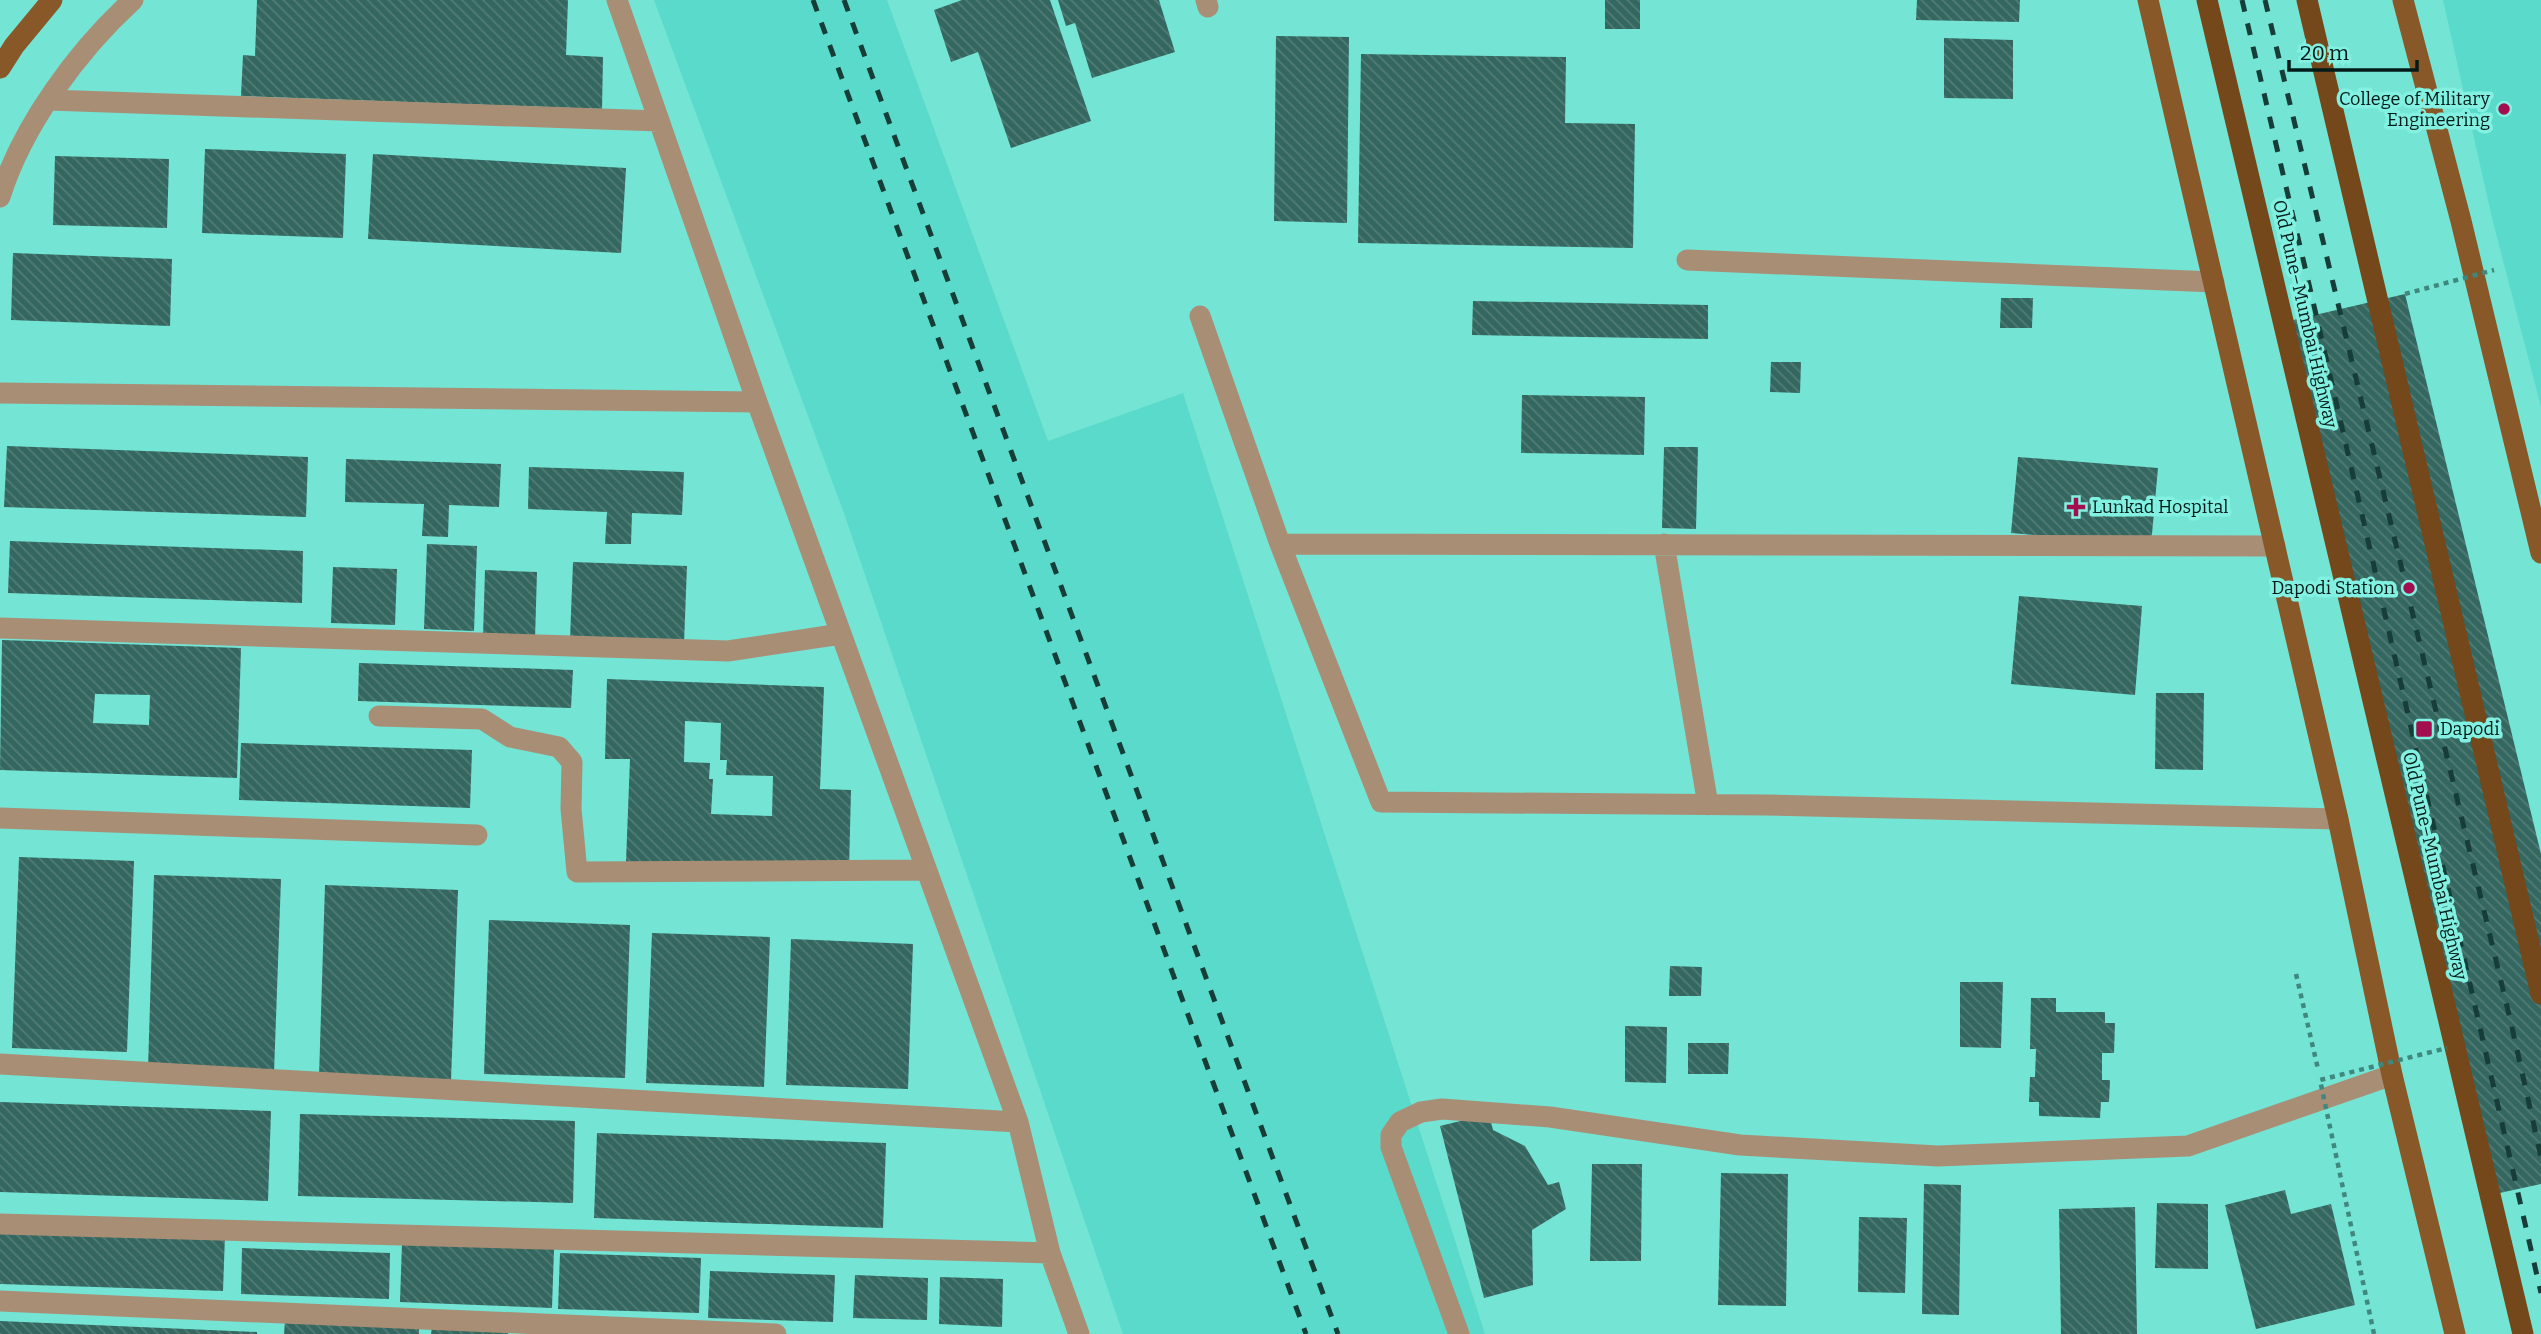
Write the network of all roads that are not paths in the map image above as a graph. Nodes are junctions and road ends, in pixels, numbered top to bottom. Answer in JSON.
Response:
{"nodes":[{"id":1,"x":52,"y":0,"type":"edge"},
{"id":2,"x":133,"y":0,"type":"edge"},
{"id":3,"x":617,"y":0,"type":"edge"},
{"id":4,"x":2148,"y":0,"type":"edge"},
{"id":5,"x":2207,"y":0,"type":"edge"},
{"id":6,"x":2307,"y":0,"type":"edge"},
{"id":7,"x":2403,"y":0,"type":"edge"},
{"id":8,"x":0,"y":68,"type":"edge"},
{"id":9,"x":49,"y":100,"type":"junction"},
{"id":10,"x":659,"y":121,"type":"junction"},
{"id":11,"x":0,"y":197,"type":"edge"},
{"id":12,"x":1687,"y":260,"type":"dead end"},
{"id":13,"x":2214,"y":282,"type":"junction"},
{"id":14,"x":1200,"y":316,"type":"dead end"},
{"id":15,"x":0,"y":393,"type":"edge"},
{"id":16,"x":757,"y":402,"type":"junction"},
{"id":17,"x":1280,"y":544,"type":"junction"},
{"id":18,"x":1664,"y":544,"type":"junction"},
{"id":19,"x":2275,"y":546,"type":"junction"},
{"id":20,"x":2541,"y":553,"type":"edge"},
{"id":21,"x":0,"y":628,"type":"edge"},
{"id":22,"x":841,"y":634,"type":"junction"},
{"id":23,"x":379,"y":716,"type":"dead end"},
{"id":24,"x":1708,"y":805,"type":"junction"},
{"id":25,"x":0,"y":817,"type":"edge"},
{"id":26,"x":2338,"y":819,"type":"junction"},
{"id":27,"x":477,"y":835,"type":"dead end"},
{"id":28,"x":926,"y":870,"type":"junction"},
{"id":29,"x":2541,"y":994,"type":"edge"},
{"id":30,"x":0,"y":1064,"type":"edge"},
{"id":31,"x":2392,"y":1075,"type":"junction"},
{"id":32,"x":1018,"y":1122,"type":"junction"},
{"id":33,"x":0,"y":1224,"type":"edge"},
{"id":34,"x":1050,"y":1253,"type":"junction"},
{"id":35,"x":0,"y":1301,"type":"edge"},
{"id":36,"x":776,"y":1334,"type":"edge"},
{"id":37,"x":1079,"y":1334,"type":"edge"},
{"id":38,"x":1459,"y":1334,"type":"edge"},
{"id":39,"x":2455,"y":1334,"type":"edge"},
{"id":40,"x":2523,"y":1334,"type":"edge"}],
"edges":[{"from":1,"to":8,"type":"main road"},
{"from":2,"to":9,"type":"street"},
{"from":3,"to":10,"type":"street"},
{"from":4,"to":13,"type":"main road"},
{"from":5,"to":40,"type":"highway","name":"Old Pune–Mumbai Highway"},
{"from":6,"to":29,"type":"highway"},
{"from":7,"to":20,"type":"main road"},
{"from":9,"to":10,"type":"street"},
{"from":9,"to":11,"type":"street"},
{"from":10,"to":16,"type":"street"},
{"from":12,"to":13,"type":"street"},
{"from":13,"to":19,"type":"main road"},
{"from":14,"to":17,"type":"street"},
{"from":15,"to":16,"type":"street"},
{"from":16,"to":22,"type":"street"},
{"from":17,"to":18,"type":"street"},
{"from":17,"to":24,"type":"street"},
{"from":18,"to":19,"type":"street"},
{"from":18,"to":24,"type":"street"},
{"from":19,"to":26,"type":"main road"},
{"from":21,"to":22,"type":"street"},
{"from":22,"to":28,"type":"street"},
{"from":23,"to":28,"type":"street"},
{"from":24,"to":26,"type":"street"},
{"from":25,"to":27,"type":"street"},
{"from":26,"to":31,"type":"main road"},
{"from":28,"to":32,"type":"street"},
{"from":30,"to":32,"type":"street"},
{"from":31,"to":38,"type":"street"},
{"from":31,"to":39,"type":"main road"},
{"from":32,"to":34,"type":"street"},
{"from":33,"to":34,"type":"street"},
{"from":34,"to":37,"type":"street"},
{"from":35,"to":36,"type":"street"}]}
